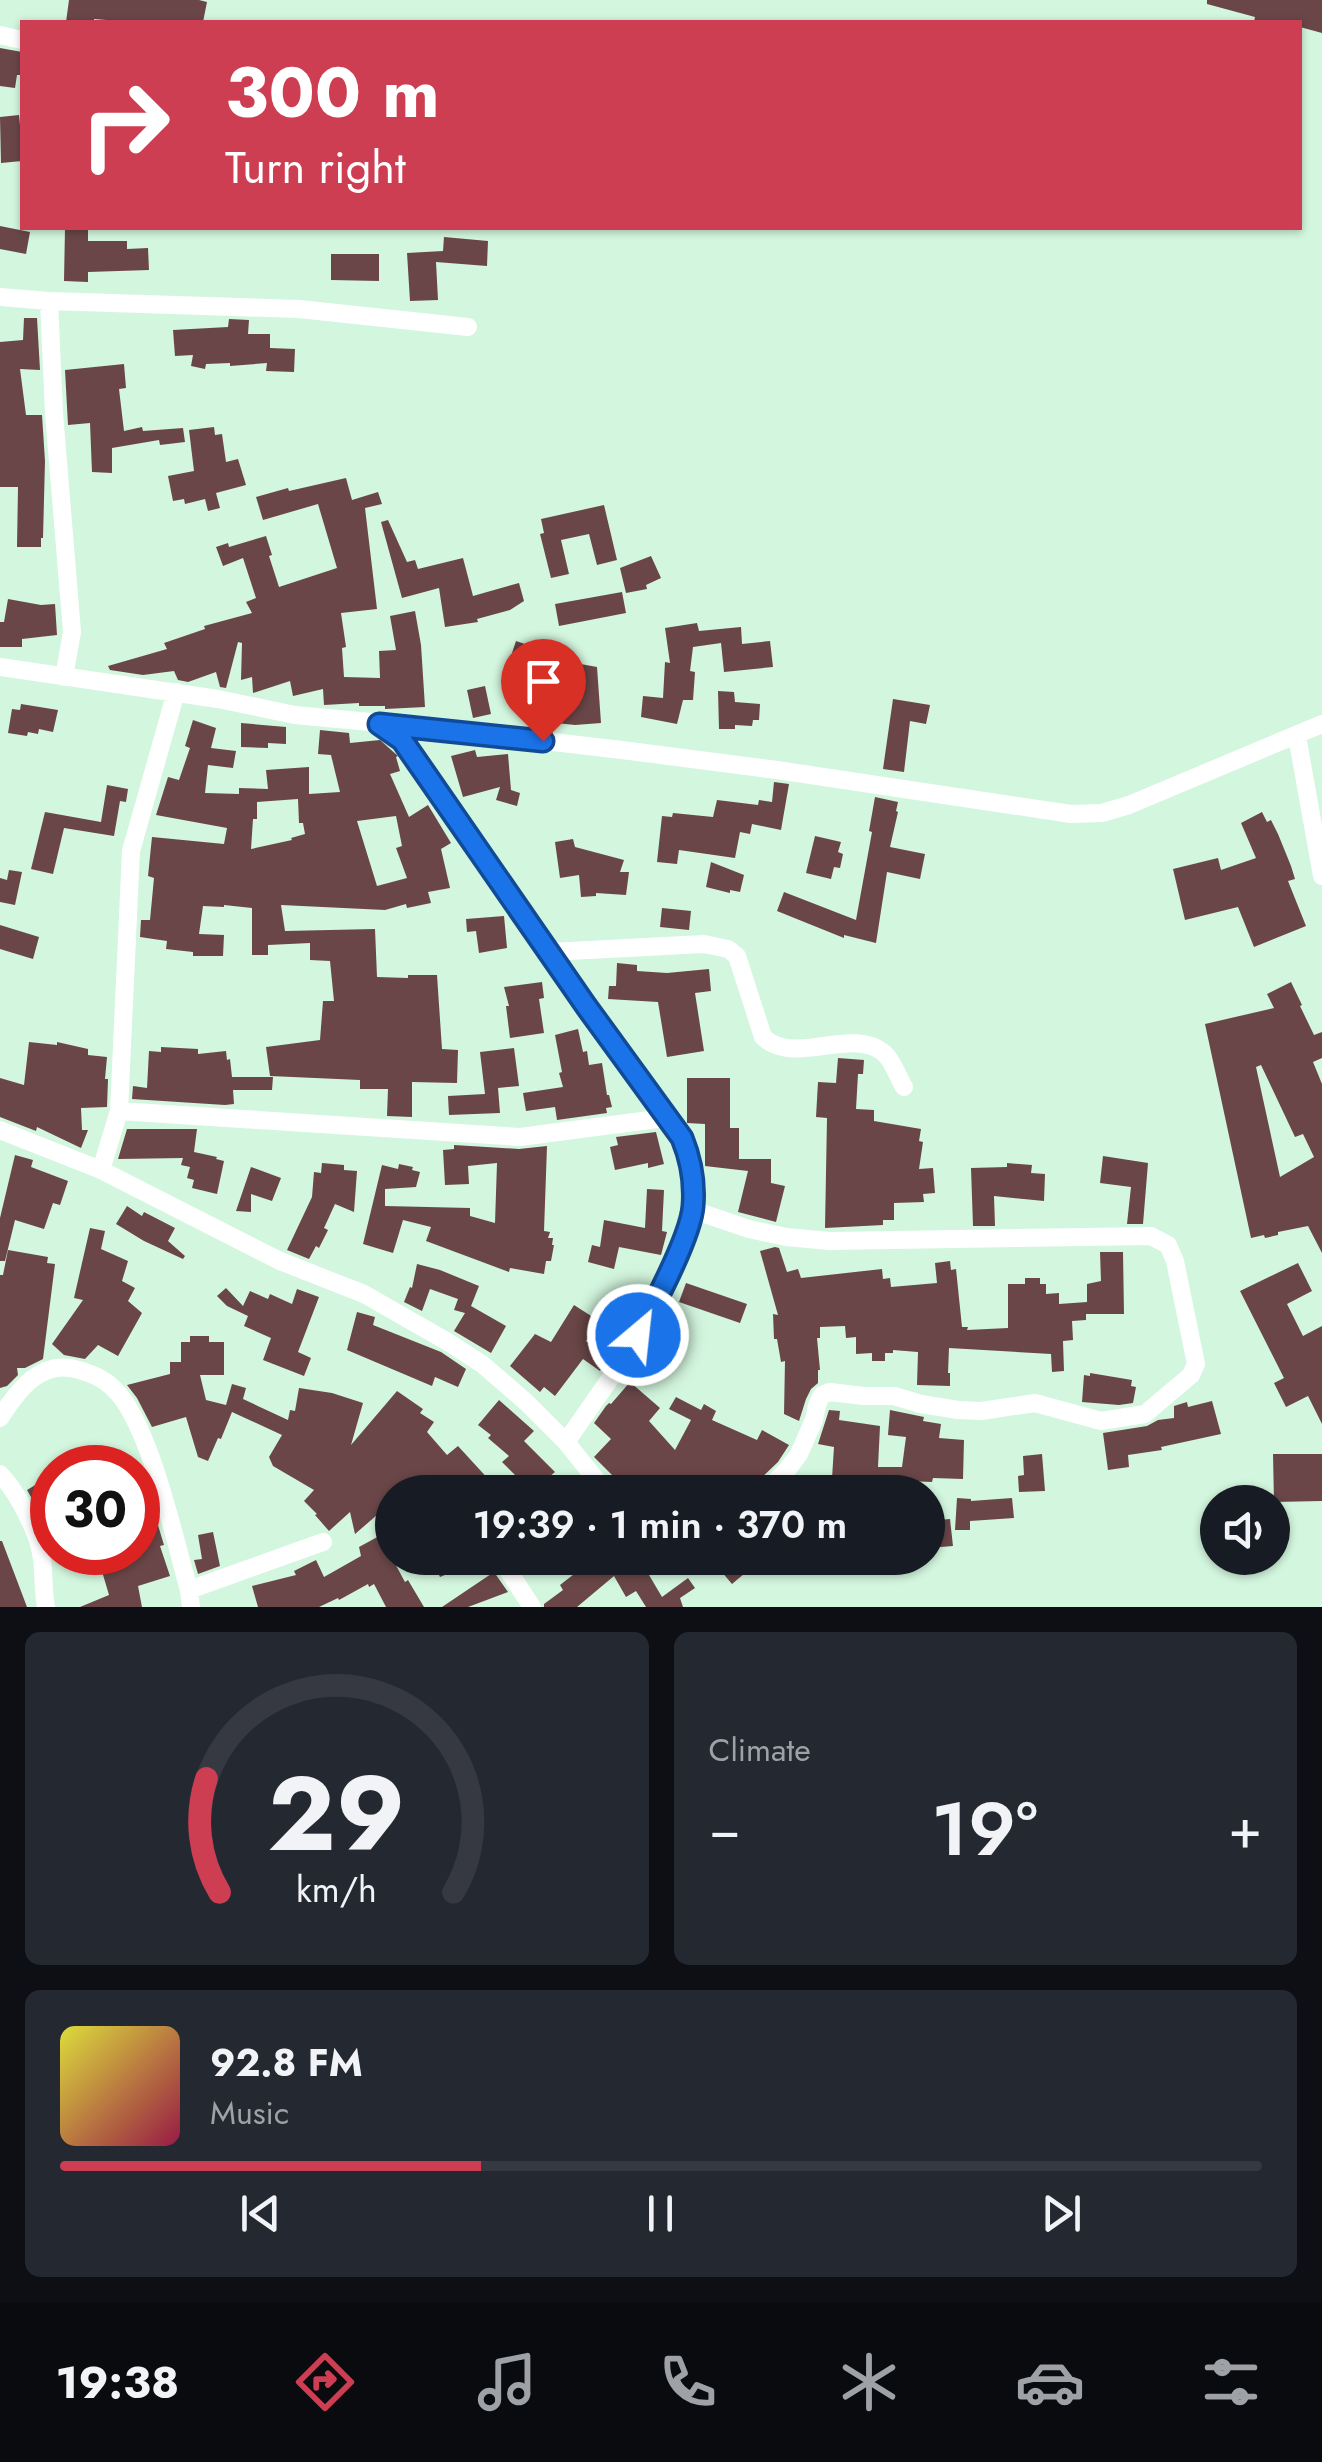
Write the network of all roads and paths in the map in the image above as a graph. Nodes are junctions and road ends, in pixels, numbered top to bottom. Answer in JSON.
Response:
{"nodes":[{"id":1,"x":0,"y":297,"type":"edge"},
{"id":2,"x":50,"y":302,"type":"junction"},
{"id":3,"x":468,"y":327,"type":"dead end"},
{"id":4,"x":0,"y":666,"type":"edge"},
{"id":5,"x":64,"y":677,"type":"junction"},
{"id":6,"x":176,"y":692,"type":"junction"},
{"id":7,"x":379,"y":724,"type":"junction"},
{"id":8,"x":1322,"y":724,"type":"edge"},
{"id":9,"x":1297,"y":736,"type":"junction"},
{"id":10,"x":1322,"y":876,"type":"edge"},
{"id":11,"x":550,"y":952,"type":"junction"},
{"id":12,"x":904,"y":1087,"type":"dead end"},
{"id":13,"x":119,"y":1112,"type":"junction"},
{"id":14,"x":666,"y":1118,"type":"junction"},
{"id":15,"x":0,"y":1130,"type":"edge"},
{"id":16,"x":100,"y":1170,"type":"junction"},
{"id":17,"x":694,"y":1210,"type":"junction"},
{"id":18,"x":0,"y":1418,"type":"edge"},
{"id":19,"x":566,"y":1442,"type":"junction"},
{"id":20,"x":0,"y":1474,"type":"edge"},
{"id":21,"x":592,"y":1475,"type":"edge"},
{"id":22,"x":782,"y":1475,"type":"edge"},
{"id":23,"x":323,"y":1542,"type":"dead end"},
{"id":24,"x":511,"y":1575,"type":"edge"},
{"id":25,"x":190,"y":1598,"type":"edge"},
{"id":26,"x":46,"y":1607,"type":"edge"},
{"id":27,"x":532,"y":1607,"type":"edge"}],
"edges":[{"from":1,"to":2,"type":"street"},
{"from":2,"to":3,"type":"street"},
{"from":2,"to":5,"type":"street"},
{"from":4,"to":5,"type":"street"},
{"from":5,"to":6,"type":"street"},
{"from":6,"to":7,"type":"street"},
{"from":6,"to":13,"type":"street"},
{"from":7,"to":9,"type":"street"},
{"from":7,"to":11,"type":"street"},
{"from":8,"to":9,"type":"street"},
{"from":9,"to":10,"type":"street"},
{"from":11,"to":12,"type":"street"},
{"from":11,"to":14,"type":"street"},
{"from":13,"to":14,"type":"street"},
{"from":13,"to":16,"type":"street"},
{"from":14,"to":17,"type":"street"},
{"from":15,"to":16,"type":"street"},
{"from":16,"to":19,"type":"street"},
{"from":17,"to":19,"type":"street"},
{"from":17,"to":22,"type":"street"},
{"from":18,"to":25,"type":"street"},
{"from":19,"to":21,"type":"street"},
{"from":20,"to":26,"type":"street"},
{"from":23,"to":25,"type":"street"},
{"from":24,"to":27,"type":"street"}]}
